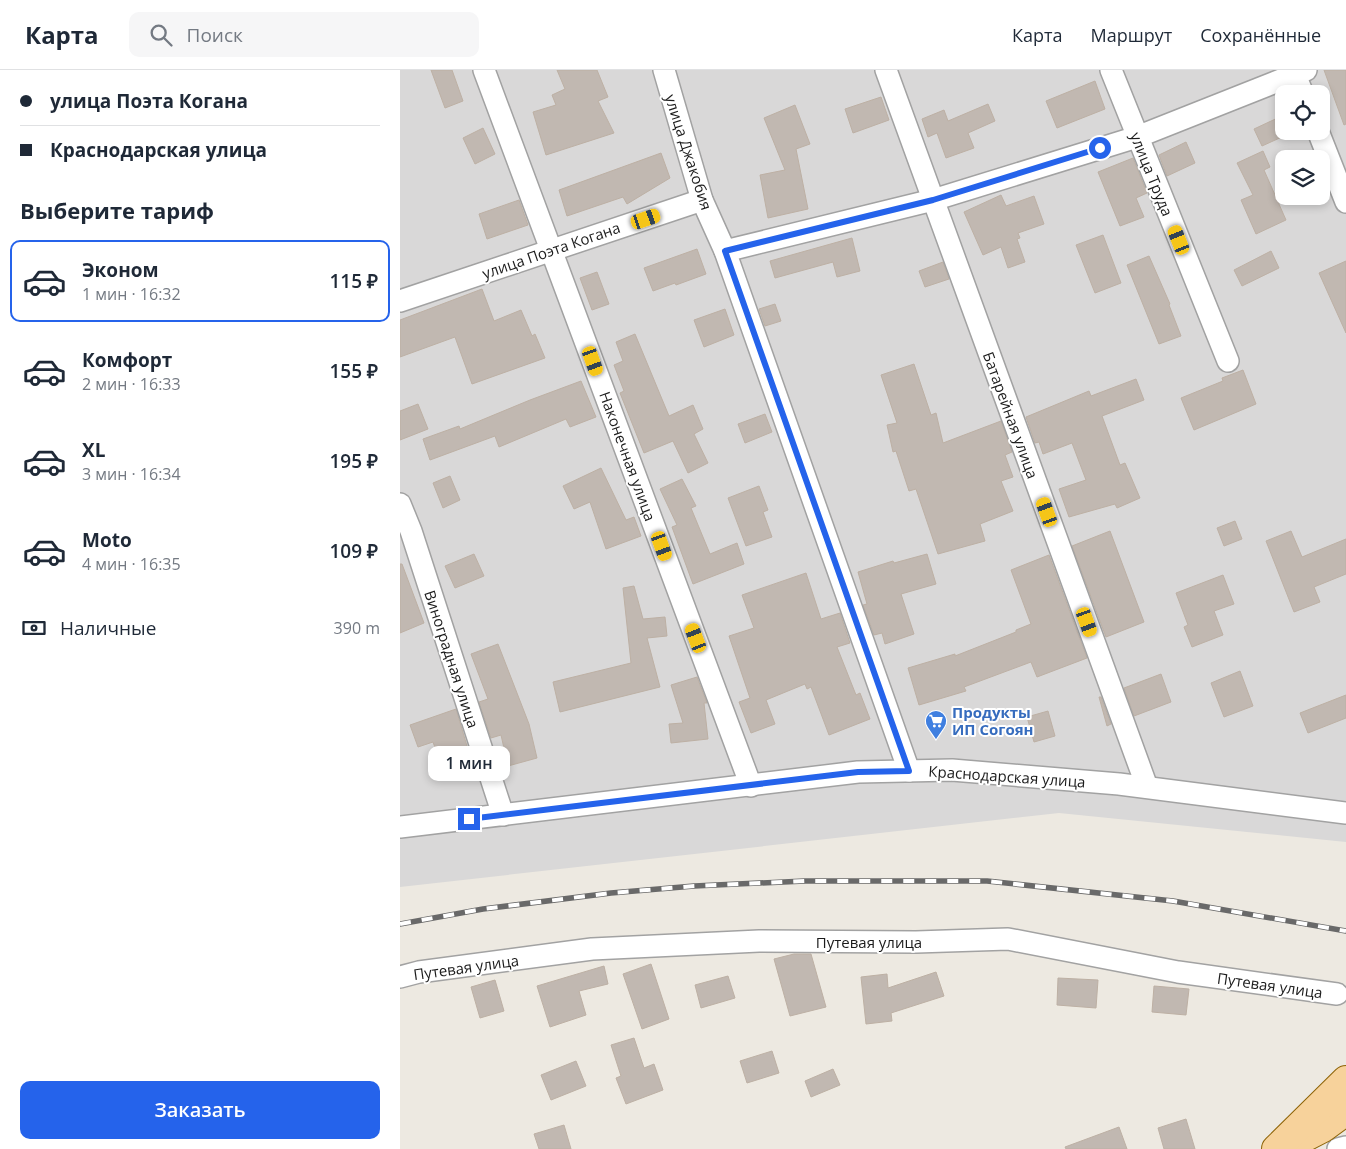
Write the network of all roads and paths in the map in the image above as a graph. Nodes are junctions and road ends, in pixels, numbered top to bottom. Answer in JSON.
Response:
{"nodes":[{"id":1,"x":484,"y":70,"type":"edge"},
{"id":2,"x":664,"y":70,"type":"edge"},
{"id":3,"x":886,"y":70,"type":"edge"},
{"id":4,"x":1111,"y":70,"type":"edge"},
{"id":5,"x":1299,"y":77,"type":"edge"},
{"id":6,"x":1136,"y":137,"type":"junction"},
{"id":7,"x":1322,"y":140,"type":"edge"},
{"id":8,"x":702,"y":200,"type":"junction"},
{"id":9,"x":933,"y":200,"type":"junction"},
{"id":10,"x":1346,"y":202,"type":"edge"},
{"id":11,"x":552,"y":251,"type":"junction"},
{"id":12,"x":725,"y":251,"type":"junction"},
{"id":13,"x":400,"y":301,"type":"edge"},
{"id":14,"x":1228,"y":362,"type":"dead end"},
{"id":15,"x":400,"y":504,"type":"edge"},
{"id":16,"x":909,"y":771,"type":"junction"},
{"id":17,"x":751,"y":786,"type":"junction"},
{"id":18,"x":1147,"y":787,"type":"junction"},
{"id":19,"x":1346,"y":813,"type":"edge"},
{"id":20,"x":503,"y":815,"type":"junction"},
{"id":21,"x":400,"y":827,"type":"edge"},
{"id":22,"x":400,"y":977,"type":"edge"},
{"id":23,"x":1337,"y":994,"type":"dead end"},
{"id":24,"x":1346,"y":1081,"type":"edge"},
{"id":25,"x":1346,"y":1111,"type":"edge"},
{"id":26,"x":1346,"y":1147,"type":"edge"},
{"id":27,"x":1276,"y":1149,"type":"edge"},
{"id":28,"x":1284,"y":1149,"type":"edge"},
{"id":29,"x":1338,"y":1149,"type":"edge"}],
"edges":[{"from":1,"to":11,"type":"street","name":"Наконечная улица"},
{"from":2,"to":8,"type":"street","name":"улица Джакобия"},
{"from":3,"to":9,"type":"street","name":"Батарейная улица"},
{"from":4,"to":6,"type":"street","name":"улица Труда"},
{"from":5,"to":6,"type":"street"},
{"from":6,"to":9,"type":"street"},
{"from":6,"to":14,"type":"street","name":"улица Труда"},
{"from":7,"to":10,"type":"street"},
{"from":8,"to":11,"type":"street","name":"улица Поэта Когана"},
{"from":8,"to":12,"type":"street","name":"улица Джакобия"},
{"from":9,"to":12,"type":"street"},
{"from":9,"to":18,"type":"street","name":"Батарейная улица"},
{"from":11,"to":13,"type":"street","name":"улица Поэта Когана"},
{"from":11,"to":17,"type":"street","name":"Наконечная улица"},
{"from":12,"to":16,"type":"street","name":"улица Джакобия"},
{"from":15,"to":20,"type":"street","name":"Виноградная улица"},
{"from":16,"to":17,"type":"street","name":"Краснодарская улица"},
{"from":16,"to":18,"type":"street","name":"Краснодарская улица"},
{"from":17,"to":20,"type":"street","name":"Краснодарская улица"},
{"from":18,"to":19,"type":"street","name":"Краснодарская улица"},
{"from":20,"to":21,"type":"street","name":"Краснодарская улица"},
{"from":22,"to":23,"type":"street","name":"Путевая улица"},
{"from":24,"to":27,"type":"main road"},
{"from":25,"to":28,"type":"main road"},
{"from":26,"to":29,"type":"street"}]}
